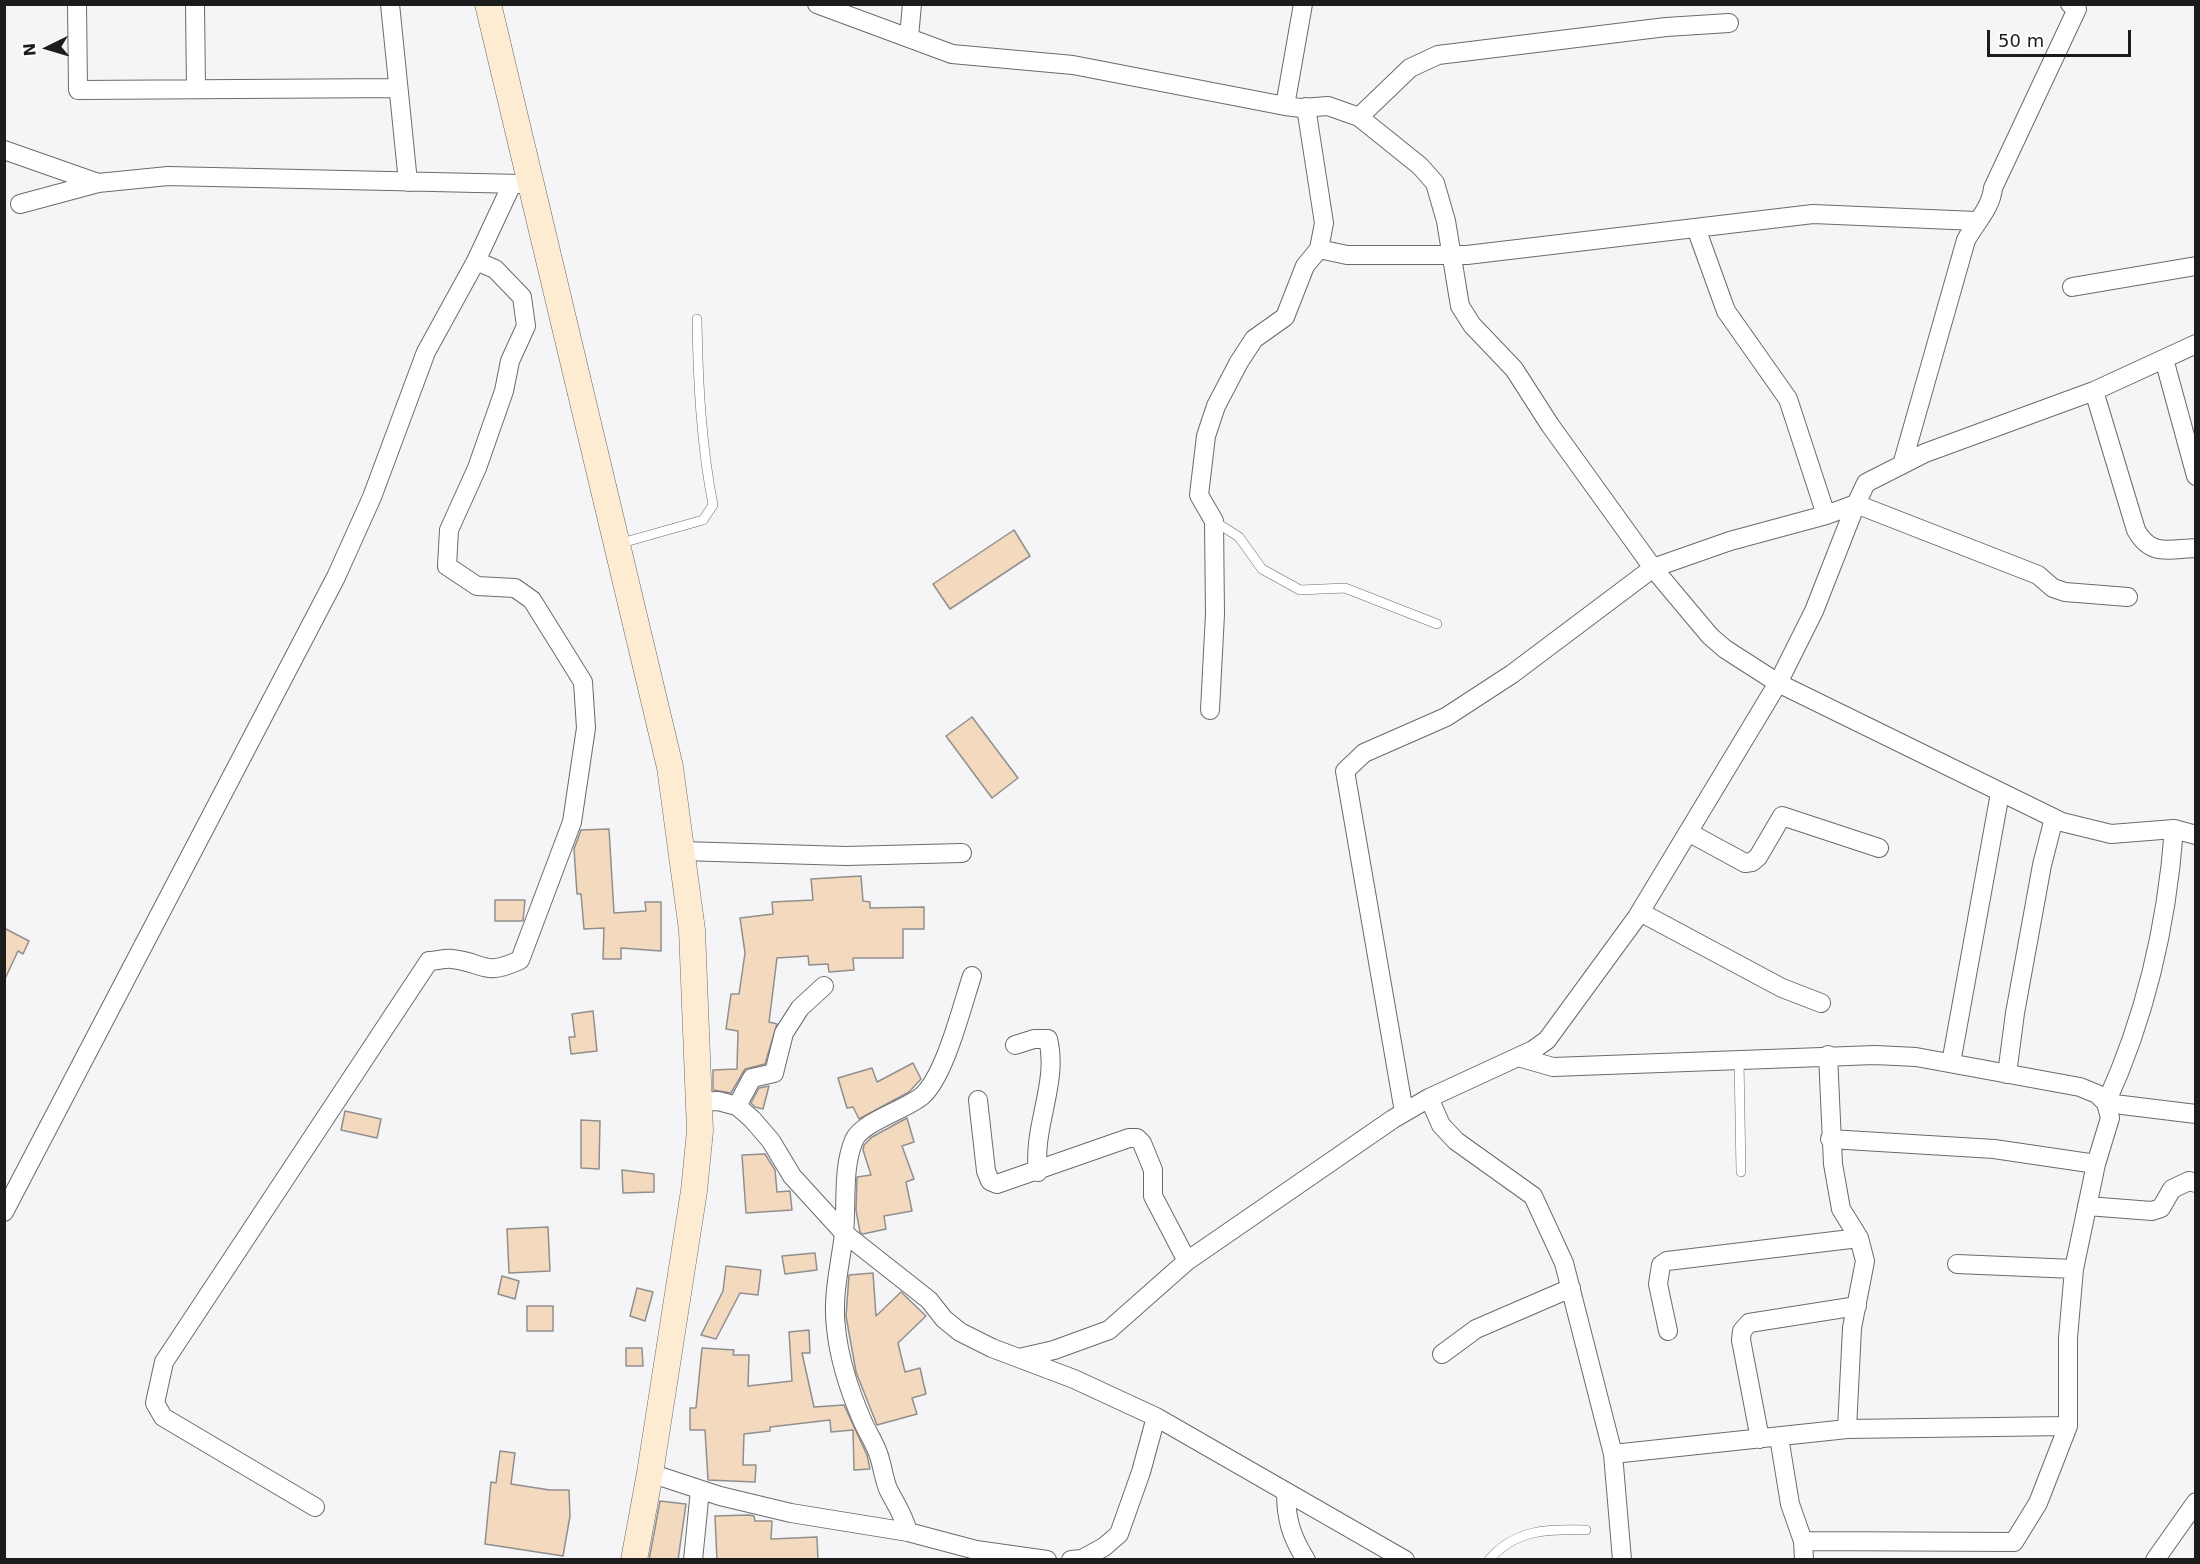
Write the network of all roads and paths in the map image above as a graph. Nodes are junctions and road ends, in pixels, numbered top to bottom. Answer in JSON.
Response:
{"nodes":[{"id":1,"x":77,"y":4,"type":"edge"},
{"id":2,"x":195,"y":4,"type":"edge"},
{"id":3,"x":390,"y":4,"type":"edge"},
{"id":4,"x":488,"y":4,"type":"edge"},
{"id":5,"x":817,"y":4,"type":"edge"},
{"id":6,"x":912,"y":4,"type":"edge"},
{"id":7,"x":1303,"y":4,"type":"edge"},
{"id":8,"x":2070,"y":4,"type":"edge"},
{"id":9,"x":1729,"y":23,"type":"dead end"},
{"id":10,"x":909,"y":37,"type":"junction"},
{"id":11,"x":398,"y":88,"type":"junction"},
{"id":12,"x":196,"y":89,"type":"junction"},
{"id":13,"x":1286,"y":106,"type":"junction"},
{"id":14,"x":1306,"y":107,"type":"junction"},
{"id":15,"x":1359,"y":117,"type":"junction"},
{"id":16,"x":4,"y":150,"type":"edge"},
{"id":17,"x":408,"y":182,"type":"junction"},
{"id":18,"x":98,"y":183,"type":"junction"},
{"id":19,"x":521,"y":184,"type":"junction"},
{"id":20,"x":20,"y":204,"type":"dead end"},
{"id":21,"x":1976,"y":221,"type":"junction"},
{"id":22,"x":1696,"y":228,"type":"junction"},
{"id":23,"x":1319,"y":249,"type":"junction"},
{"id":24,"x":1451,"y":256,"type":"junction"},
{"id":25,"x":476,"y":261,"type":"junction"},
{"id":26,"x":2196,"y":266,"type":"edge"},
{"id":27,"x":2072,"y":287,"type":"dead end"},
{"id":28,"x":697,"y":319,"type":"dead end"},
{"id":29,"x":2196,"y":344,"type":"edge"},
{"id":30,"x":2164,"y":358,"type":"junction"},
{"id":31,"x":2094,"y":391,"type":"junction"},
{"id":32,"x":1902,"y":465,"type":"junction"},
{"id":33,"x":2196,"y":476,"type":"edge"},
{"id":34,"x":1856,"y":504,"type":"junction"},
{"id":35,"x":1826,"y":515,"type":"junction"},
{"id":36,"x":1214,"y":522,"type":"junction"},
{"id":37,"x":618,"y":544,"type":"junction"},
{"id":38,"x":2196,"y":548,"type":"edge"},
{"id":39,"x":1653,"y":568,"type":"junction"},
{"id":40,"x":2128,"y":597,"type":"dead end"},
{"id":41,"x":1437,"y":624,"type":"dead end"},
{"id":42,"x":1778,"y":683,"type":"junction"},
{"id":43,"x":1210,"y":710,"type":"dead end"},
{"id":44,"x":2001,"y":793,"type":"junction"},
{"id":45,"x":2054,"y":818,"type":"junction"},
{"id":46,"x":2174,"y":829,"type":"junction"},
{"id":47,"x":1688,"y":832,"type":"junction"},
{"id":48,"x":2196,"y":835,"type":"edge"},
{"id":49,"x":1879,"y":848,"type":"dead end"},
{"id":50,"x":682,"y":851,"type":"junction"},
{"id":51,"x":962,"y":852,"type":"dead end"},
{"id":52,"x":1640,"y":912,"type":"junction"},
{"id":53,"x":972,"y":976,"type":"dead end"},
{"id":54,"x":824,"y":986,"type":"dead end"},
{"id":55,"x":1821,"y":1003,"type":"dead end"},
{"id":56,"x":1015,"y":1046,"type":"dead end"},
{"id":57,"x":1828,"y":1055,"type":"junction"},
{"id":58,"x":1518,"y":1058,"type":"junction"},
{"id":59,"x":1739,"y":1060,"type":"junction"},
{"id":60,"x":1951,"y":1064,"type":"junction"},
{"id":61,"x":2007,"y":1074,"type":"junction"},
{"id":62,"x":1429,"y":1098,"type":"junction"},
{"id":63,"x":978,"y":1100,"type":"dead end"},
{"id":64,"x":699,"y":1102,"type":"junction"},
{"id":65,"x":2106,"y":1103,"type":"junction"},
{"id":66,"x":737,"y":1106,"type":"junction"},
{"id":67,"x":1404,"y":1112,"type":"junction"},
{"id":68,"x":2196,"y":1114,"type":"edge"},
{"id":69,"x":1830,"y":1139,"type":"junction"},
{"id":70,"x":2096,"y":1164,"type":"junction"},
{"id":71,"x":1038,"y":1172,"type":"junction"},
{"id":72,"x":1741,"y":1172,"type":"dead end"},
{"id":73,"x":2196,"y":1183,"type":"edge"},
{"id":74,"x":2086,"y":1206,"type":"junction"},
{"id":75,"x":4,"y":1212,"type":"edge"},
{"id":76,"x":844,"y":1233,"type":"junction"},
{"id":77,"x":1858,"y":1238,"type":"junction"},
{"id":78,"x":1187,"y":1261,"type":"junction"},
{"id":79,"x":1957,"y":1264,"type":"dead end"},
{"id":80,"x":2074,"y":1269,"type":"junction"},
{"id":81,"x":1571,"y":1288,"type":"junction"},
{"id":82,"x":1857,"y":1306,"type":"junction"},
{"id":83,"x":1668,"y":1331,"type":"dead end"},
{"id":84,"x":1442,"y":1354,"type":"dead end"},
{"id":85,"x":1019,"y":1358,"type":"junction"},
{"id":86,"x":1156,"y":1418,"type":"junction"},
{"id":87,"x":2068,"y":1426,"type":"junction"},
{"id":88,"x":1847,"y":1429,"type":"junction"},
{"id":89,"x":1779,"y":1437,"type":"junction"},
{"id":90,"x":1760,"y":1439,"type":"junction"},
{"id":91,"x":1613,"y":1454,"type":"junction"},
{"id":92,"x":650,"y":1473,"type":"junction"},
{"id":93,"x":700,"y":1490,"type":"junction"},
{"id":94,"x":1286,"y":1492,"type":"junction"},
{"id":95,"x":2196,"y":1502,"type":"edge"},
{"id":96,"x":315,"y":1507,"type":"dead end"},
{"id":97,"x":1586,"y":1530,"type":"dead end"},
{"id":98,"x":908,"y":1532,"type":"junction"},
{"id":99,"x":1803,"y":1541,"type":"junction"},
{"id":100,"x":633,"y":1560,"type":"edge"},
{"id":101,"x":693,"y":1560,"type":"edge"},
{"id":102,"x":1047,"y":1560,"type":"edge"},
{"id":103,"x":1071,"y":1560,"type":"edge"},
{"id":104,"x":1306,"y":1560,"type":"edge"},
{"id":105,"x":1406,"y":1560,"type":"edge"},
{"id":106,"x":1489,"y":1560,"type":"edge"},
{"id":107,"x":1622,"y":1560,"type":"edge"},
{"id":108,"x":1804,"y":1560,"type":"edge"},
{"id":109,"x":2155,"y":1560,"type":"edge"}],
"edges":[{"from":1,"to":12,"type":"street"},
{"from":2,"to":12,"type":"street"},
{"from":3,"to":11,"type":"street"},
{"from":4,"to":19,"type":"main road"},
{"from":5,"to":10,"type":"street"},
{"from":6,"to":10,"type":"street"},
{"from":7,"to":13,"type":"street"},
{"from":8,"to":21,"type":"street"},
{"from":9,"to":15,"type":"street"},
{"from":10,"to":13,"type":"street"},
{"from":11,"to":12,"type":"street"},
{"from":11,"to":17,"type":"street"},
{"from":13,"to":14,"type":"street"},
{"from":14,"to":15,"type":"street"},
{"from":14,"to":23,"type":"street"},
{"from":15,"to":24,"type":"street"},
{"from":16,"to":18,"type":"street"},
{"from":17,"to":18,"type":"street"},
{"from":17,"to":19,"type":"street"},
{"from":18,"to":20,"type":"street"},
{"from":19,"to":25,"type":"street"},
{"from":19,"to":37,"type":"main road"},
{"from":21,"to":22,"type":"street"},
{"from":21,"to":32,"type":"street"},
{"from":22,"to":24,"type":"street"},
{"from":22,"to":35,"type":"street"},
{"from":23,"to":24,"type":"street"},
{"from":23,"to":36,"type":"street"},
{"from":24,"to":39,"type":"street"},
{"from":25,"to":75,"type":"street"},
{"from":25,"to":96,"type":"street"},
{"from":26,"to":27,"type":"street"},
{"from":28,"to":37,"type":"lane"},
{"from":29,"to":30,"type":"street"},
{"from":30,"to":31,"type":"street"},
{"from":30,"to":33,"type":"street"},
{"from":31,"to":32,"type":"street"},
{"from":31,"to":38,"type":"street"},
{"from":32,"to":34,"type":"street"},
{"from":34,"to":35,"type":"street"},
{"from":34,"to":40,"type":"street"},
{"from":34,"to":42,"type":"street"},
{"from":35,"to":39,"type":"street"},
{"from":36,"to":41,"type":"lane"},
{"from":36,"to":43,"type":"street"},
{"from":37,"to":50,"type":"main road"},
{"from":39,"to":42,"type":"street"},
{"from":39,"to":67,"type":"street"},
{"from":42,"to":44,"type":"street"},
{"from":42,"to":47,"type":"street"},
{"from":44,"to":45,"type":"street"},
{"from":44,"to":60,"type":"street"},
{"from":45,"to":46,"type":"street"},
{"from":45,"to":61,"type":"street"},
{"from":46,"to":48,"type":"street"},
{"from":46,"to":65,"type":"street"},
{"from":47,"to":49,"type":"street"},
{"from":47,"to":52,"type":"street"},
{"from":50,"to":51,"type":"street"},
{"from":50,"to":64,"type":"main road"},
{"from":52,"to":55,"type":"street"},
{"from":52,"to":58,"type":"street"},
{"from":53,"to":76,"type":"street"},
{"from":54,"to":66,"type":"street"},
{"from":56,"to":71,"type":"street"},
{"from":57,"to":59,"type":"street"},
{"from":57,"to":60,"type":"street"},
{"from":57,"to":69,"type":"street"},
{"from":58,"to":59,"type":"street"},
{"from":58,"to":62,"type":"street"},
{"from":59,"to":72,"type":"lane"},
{"from":60,"to":61,"type":"street"},
{"from":61,"to":65,"type":"street"},
{"from":62,"to":67,"type":"street"},
{"from":62,"to":81,"type":"street"},
{"from":63,"to":71,"type":"street"},
{"from":64,"to":66,"type":"street"},
{"from":64,"to":92,"type":"main road"},
{"from":65,"to":68,"type":"street"},
{"from":65,"to":70,"type":"street"},
{"from":66,"to":76,"type":"street"},
{"from":67,"to":78,"type":"street"},
{"from":69,"to":70,"type":"street"},
{"from":69,"to":77,"type":"street"},
{"from":70,"to":74,"type":"street"},
{"from":71,"to":78,"type":"street"},
{"from":73,"to":74,"type":"street"},
{"from":74,"to":80,"type":"street"},
{"from":76,"to":85,"type":"street"},
{"from":76,"to":98,"type":"street"},
{"from":77,"to":82,"type":"street"},
{"from":77,"to":83,"type":"street"},
{"from":78,"to":85,"type":"street"},
{"from":79,"to":80,"type":"street"},
{"from":80,"to":87,"type":"street"},
{"from":81,"to":84,"type":"street"},
{"from":81,"to":91,"type":"street"},
{"from":82,"to":88,"type":"street"},
{"from":82,"to":90,"type":"street"},
{"from":85,"to":86,"type":"street"},
{"from":86,"to":94,"type":"street"},
{"from":86,"to":103,"type":"street"},
{"from":87,"to":88,"type":"street"},
{"from":87,"to":99,"type":"street"},
{"from":88,"to":89,"type":"street"},
{"from":89,"to":90,"type":"street"},
{"from":89,"to":99,"type":"street"},
{"from":90,"to":91,"type":"street"},
{"from":91,"to":107,"type":"street"},
{"from":92,"to":93,"type":"street"},
{"from":92,"to":100,"type":"main road"},
{"from":93,"to":98,"type":"street"},
{"from":93,"to":101,"type":"street"},
{"from":94,"to":104,"type":"street"},
{"from":94,"to":105,"type":"street"},
{"from":95,"to":109,"type":"street"},
{"from":97,"to":106,"type":"lane"},
{"from":98,"to":102,"type":"street"},
{"from":99,"to":108,"type":"street"}]}
